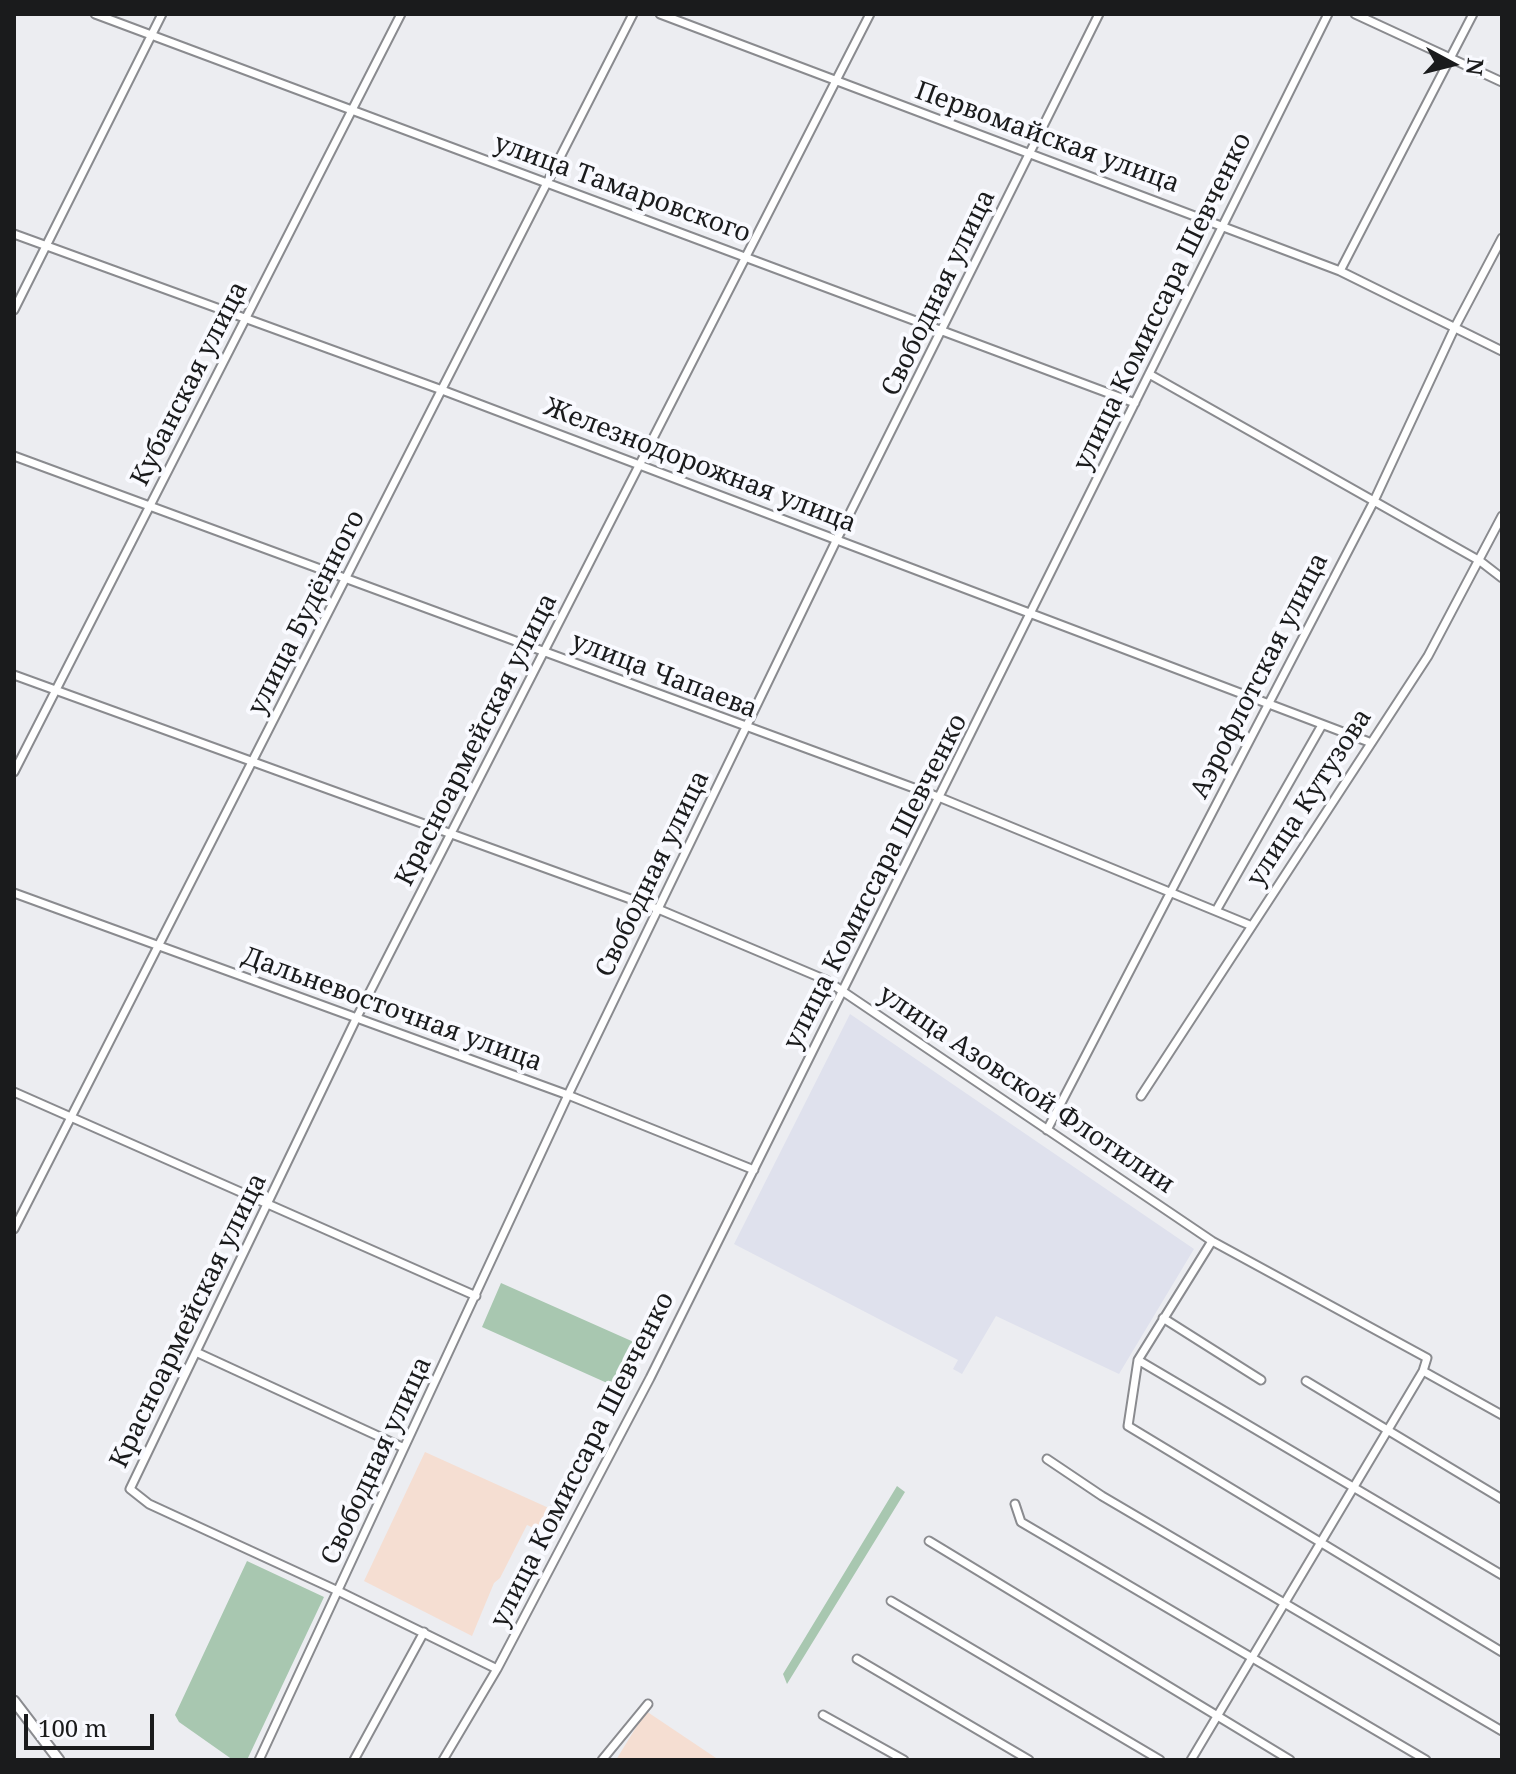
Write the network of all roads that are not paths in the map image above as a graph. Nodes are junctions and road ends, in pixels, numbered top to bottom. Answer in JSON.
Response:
{"nodes":[{"id":1,"x":95,"y":14,"type":"edge"},
{"id":2,"x":162,"y":14,"type":"edge"},
{"id":3,"x":401,"y":14,"type":"edge"},
{"id":4,"x":633,"y":14,"type":"edge"},
{"id":5,"x":660,"y":14,"type":"edge"},
{"id":6,"x":870,"y":14,"type":"edge"},
{"id":7,"x":1099,"y":14,"type":"edge"},
{"id":8,"x":1328,"y":14,"type":"edge"},
{"id":9,"x":1355,"y":14,"type":"edge"},
{"id":10,"x":1473,"y":14,"type":"edge"},
{"id":11,"x":151,"y":34,"type":"junction"},
{"id":12,"x":1451,"y":57,"type":"junction"},
{"id":13,"x":836,"y":81,"type":"junction"},
{"id":14,"x":1502,"y":82,"type":"edge"},
{"id":15,"x":351,"y":110,"type":"junction"},
{"id":16,"x":1030,"y":153,"type":"junction"},
{"id":17,"x":547,"y":183,"type":"junction"},
{"id":18,"x":1223,"y":225,"type":"junction"},
{"id":19,"x":14,"y":234,"type":"edge"},
{"id":20,"x":1502,"y":238,"type":"edge"},
{"id":21,"x":46,"y":246,"type":"junction"},
{"id":22,"x":749,"y":256,"type":"junction"},
{"id":23,"x":1340,"y":271,"type":"junction"},
{"id":24,"x":14,"y":310,"type":"edge"},
{"id":25,"x":245,"y":319,"type":"junction"},
{"id":26,"x":1455,"y":327,"type":"junction"},
{"id":27,"x":943,"y":330,"type":"junction"},
{"id":28,"x":1502,"y":351,"type":"edge"},
{"id":29,"x":1149,"y":374,"type":"junction"},
{"id":30,"x":442,"y":390,"type":"junction"},
{"id":31,"x":1135,"y":403,"type":"junction"},
{"id":32,"x":14,"y":456,"type":"edge"},
{"id":33,"x":640,"y":466,"type":"junction"},
{"id":34,"x":1374,"y":501,"type":"junction"},
{"id":35,"x":151,"y":505,"type":"junction"},
{"id":36,"x":1502,"y":516,"type":"edge"},
{"id":37,"x":837,"y":539,"type":"junction"},
{"id":38,"x":1480,"y":561,"type":"junction"},
{"id":39,"x":1502,"y":578,"type":"edge"},
{"id":40,"x":348,"y":579,"type":"junction"},
{"id":41,"x":1032,"y":613,"type":"junction"},
{"id":42,"x":543,"y":652,"type":"junction"},
{"id":43,"x":14,"y":675,"type":"edge"},
{"id":44,"x":56,"y":691,"type":"junction"},
{"id":45,"x":1266,"y":704,"type":"junction"},
{"id":46,"x":1322,"y":725,"type":"junction"},
{"id":47,"x":746,"y":729,"type":"junction"},
{"id":48,"x":1369,"y":742,"type":"junction"},
{"id":49,"x":253,"y":762,"type":"junction"},
{"id":50,"x":14,"y":772,"type":"edge"},
{"id":51,"x":941,"y":798,"type":"junction"},
{"id":52,"x":453,"y":833,"type":"junction"},
{"id":53,"x":1172,"y":892,"type":"junction"},
{"id":54,"x":14,"y":893,"type":"edge"},
{"id":55,"x":658,"y":909,"type":"junction"},
{"id":56,"x":1217,"y":909,"type":"junction"},
{"id":57,"x":1252,"y":926,"type":"junction"},
{"id":58,"x":161,"y":945,"type":"junction"},
{"id":59,"x":845,"y":990,"type":"junction"},
{"id":60,"x":356,"y":1019,"type":"junction"},
{"id":61,"x":14,"y":1092,"type":"edge"},
{"id":62,"x":568,"y":1095,"type":"junction"},
{"id":63,"x":1141,"y":1096,"type":"dead end"},
{"id":64,"x":69,"y":1118,"type":"junction"},
{"id":65,"x":1047,"y":1130,"type":"junction"},
{"id":66,"x":754,"y":1170,"type":"junction"},
{"id":67,"x":269,"y":1205,"type":"junction"},
{"id":68,"x":14,"y":1229,"type":"edge"},
{"id":69,"x":1209,"y":1239,"type":"junction"},
{"id":70,"x":476,"y":1296,"type":"junction"},
{"id":71,"x":1163,"y":1318,"type":"junction"},
{"id":72,"x":198,"y":1353,"type":"junction"},
{"id":73,"x":1138,"y":1360,"type":"junction"},
{"id":74,"x":1423,"y":1371,"type":"junction"},
{"id":75,"x":1261,"y":1380,"type":"dead end"},
{"id":76,"x":1306,"y":1381,"type":"dead end"},
{"id":77,"x":1502,"y":1415,"type":"edge"},
{"id":78,"x":1388,"y":1431,"type":"junction"},
{"id":79,"x":404,"y":1448,"type":"junction"},
{"id":80,"x":1047,"y":1459,"type":"dead end"},
{"id":81,"x":1353,"y":1488,"type":"junction"},
{"id":82,"x":1502,"y":1499,"type":"edge"},
{"id":83,"x":1015,"y":1504,"type":"dead end"},
{"id":84,"x":929,"y":1541,"type":"dead end"},
{"id":85,"x":1319,"y":1544,"type":"junction"},
{"id":86,"x":1502,"y":1575,"type":"edge"},
{"id":87,"x":338,"y":1591,"type":"junction"},
{"id":88,"x":891,"y":1601,"type":"dead end"},
{"id":89,"x":1286,"y":1602,"type":"junction"},
{"id":90,"x":424,"y":1632,"type":"junction"},
{"id":91,"x":1502,"y":1652,"type":"edge"},
{"id":92,"x":857,"y":1659,"type":"dead end"},
{"id":93,"x":1251,"y":1659,"type":"junction"},
{"id":94,"x":497,"y":1669,"type":"junction"},
{"id":95,"x":14,"y":1701,"type":"edge"},
{"id":96,"x":648,"y":1704,"type":"dead end"},
{"id":97,"x":823,"y":1715,"type":"dead end"},
{"id":98,"x":1215,"y":1718,"type":"junction"},
{"id":99,"x":1502,"y":1731,"type":"edge"},
{"id":100,"x":59,"y":1760,"type":"edge"},
{"id":101,"x":259,"y":1760,"type":"edge"},
{"id":102,"x":354,"y":1760,"type":"edge"},
{"id":103,"x":443,"y":1760,"type":"edge"},
{"id":104,"x":602,"y":1760,"type":"edge"},
{"id":105,"x":904,"y":1760,"type":"edge"},
{"id":106,"x":1029,"y":1760,"type":"edge"},
{"id":107,"x":1160,"y":1760,"type":"edge"},
{"id":108,"x":1191,"y":1760,"type":"edge"},
{"id":109,"x":1290,"y":1760,"type":"edge"},
{"id":110,"x":1426,"y":1760,"type":"edge"}],
"edges":[{"from":1,"to":11,"type":"street","name":"улица Тамаровского"},
{"from":2,"to":11,"type":"street"},
{"from":3,"to":15,"type":"street","name":"Кубанская улица"},
{"from":4,"to":17,"type":"street","name":"улица Будённого"},
{"from":5,"to":13,"type":"street","name":"Первомайская улица"},
{"from":6,"to":13,"type":"street","name":"Красноармейская улица"},
{"from":7,"to":16,"type":"street","name":"Свободная улица"},
{"from":8,"to":18,"type":"street","name":"улица Комиссара Шевченко"},
{"from":9,"to":12,"type":"street"},
{"from":10,"to":12,"type":"street"},
{"from":11,"to":15,"type":"street","name":"улица Тамаровского"},
{"from":11,"to":21,"type":"street"},
{"from":12,"to":14,"type":"street"},
{"from":12,"to":23,"type":"street"},
{"from":13,"to":16,"type":"street","name":"Первомайская улица"},
{"from":13,"to":22,"type":"street","name":"Красноармейская улица"},
{"from":15,"to":17,"type":"street","name":"улица Тамаровского"},
{"from":15,"to":25,"type":"street","name":"Кубанская улица"},
{"from":16,"to":18,"type":"street","name":"Первомайская улица"},
{"from":16,"to":27,"type":"street","name":"Свободная улица"},
{"from":17,"to":22,"type":"street","name":"улица Тамаровского"},
{"from":17,"to":30,"type":"street","name":"улица Будённого"},
{"from":18,"to":23,"type":"street","name":"Первомайская улица"},
{"from":18,"to":29,"type":"street","name":"улица Комиссара Шевченко"},
{"from":19,"to":21,"type":"street","name":"Железнодорожная улица"},
{"from":20,"to":26,"type":"street","name":"Аэрофлотская улица"},
{"from":21,"to":24,"type":"street"},
{"from":21,"to":25,"type":"street","name":"Железнодорожная улица"},
{"from":22,"to":27,"type":"street","name":"улица Тамаровского"},
{"from":22,"to":33,"type":"street","name":"Красноармейская улица"},
{"from":23,"to":26,"type":"street","name":"Первомайская улица"},
{"from":25,"to":30,"type":"street","name":"Железнодорожная улица"},
{"from":25,"to":35,"type":"street","name":"Кубанская улица"},
{"from":26,"to":28,"type":"street","name":"Первомайская улица"},
{"from":26,"to":34,"type":"street","name":"Аэрофлотская улица"},
{"from":27,"to":31,"type":"street","name":"улица Тамаровского"},
{"from":27,"to":37,"type":"street","name":"Свободная улица"},
{"from":29,"to":31,"type":"street","name":"улица Комиссара Шевченко"},
{"from":29,"to":34,"type":"street"},
{"from":30,"to":33,"type":"street","name":"Железнодорожная улица"},
{"from":30,"to":40,"type":"street","name":"улица Будённого"},
{"from":31,"to":41,"type":"street","name":"улица Комиссара Шевченко"},
{"from":32,"to":35,"type":"street","name":"улица Чапаева"},
{"from":33,"to":37,"type":"street","name":"Железнодорожная улица"},
{"from":33,"to":42,"type":"street","name":"Красноармейская улица"},
{"from":34,"to":38,"type":"street"},
{"from":34,"to":45,"type":"street","name":"Аэрофлотская улица"},
{"from":35,"to":40,"type":"street","name":"улица Чапаева"},
{"from":35,"to":44,"type":"street","name":"Кубанская улица"},
{"from":36,"to":38,"type":"street","name":"улица Кутузова"},
{"from":37,"to":41,"type":"street","name":"Железнодорожная улица"},
{"from":37,"to":47,"type":"street","name":"Свободная улица"},
{"from":38,"to":39,"type":"street"},
{"from":38,"to":48,"type":"street","name":"улица Кутузова"},
{"from":40,"to":42,"type":"street","name":"улица Чапаева"},
{"from":40,"to":49,"type":"street","name":"улица Будённого"},
{"from":41,"to":45,"type":"street","name":"Железнодорожная улица"},
{"from":41,"to":51,"type":"street","name":"улица Комиссара Шевченко"},
{"from":42,"to":47,"type":"street","name":"улица Чапаева"},
{"from":42,"to":52,"type":"street","name":"Красноармейская улица"},
{"from":43,"to":44,"type":"street","name":"улица Азовской Флотилии"},
{"from":44,"to":49,"type":"street","name":"улица Азовской Флотилии"},
{"from":44,"to":50,"type":"street","name":"Кубанская улица"},
{"from":45,"to":46,"type":"street","name":"Железнодорожная улица"},
{"from":45,"to":53,"type":"street","name":"Аэрофлотская улица"},
{"from":46,"to":48,"type":"street","name":"Железнодорожная улица"},
{"from":46,"to":56,"type":"street"},
{"from":47,"to":51,"type":"street","name":"улица Чапаева"},
{"from":47,"to":55,"type":"street","name":"Свободная улица"},
{"from":48,"to":57,"type":"street","name":"улица Кутузова"},
{"from":49,"to":52,"type":"street","name":"улица Азовской Флотилии"},
{"from":49,"to":58,"type":"street","name":"улица Будённого"},
{"from":51,"to":53,"type":"street","name":"улица Чапаева"},
{"from":51,"to":59,"type":"street","name":"улица Комиссара Шевченко"},
{"from":52,"to":55,"type":"street","name":"улица Азовской Флотилии"},
{"from":52,"to":60,"type":"street","name":"Красноармейская улица"},
{"from":53,"to":56,"type":"street","name":"улица Чапаева"},
{"from":53,"to":65,"type":"street","name":"Аэрофлотская улица"},
{"from":54,"to":58,"type":"street","name":"Дальневосточная улица"},
{"from":55,"to":59,"type":"street","name":"улица Азовской Флотилии"},
{"from":55,"to":62,"type":"street","name":"Свободная улица"},
{"from":56,"to":57,"type":"street","name":"улица Чапаева"},
{"from":57,"to":63,"type":"street","name":"улица Кутузова"},
{"from":58,"to":60,"type":"street","name":"Дальневосточная улица"},
{"from":58,"to":64,"type":"street","name":"улица Будённого"},
{"from":59,"to":65,"type":"street","name":"улица Азовской Флотилии"},
{"from":59,"to":66,"type":"street","name":"улица Комиссара Шевченко"},
{"from":60,"to":62,"type":"street","name":"Дальневосточная улица"},
{"from":60,"to":67,"type":"street","name":"Красноармейская улица"},
{"from":61,"to":64,"type":"street"},
{"from":62,"to":66,"type":"street","name":"Дальневосточная улица"},
{"from":62,"to":70,"type":"street","name":"Свободная улица"},
{"from":64,"to":67,"type":"street"},
{"from":64,"to":68,"type":"street","name":"улица Будённого"},
{"from":65,"to":69,"type":"street","name":"улица Азовской Флотилии"},
{"from":66,"to":94,"type":"street","name":"улица Комиссара Шевченко"},
{"from":67,"to":70,"type":"street"},
{"from":67,"to":72,"type":"street","name":"Красноармейская улица"},
{"from":69,"to":71,"type":"street"},
{"from":69,"to":74,"type":"street","name":"улица Азовской Флотилии"},
{"from":70,"to":79,"type":"street","name":"Свободная улица"},
{"from":71,"to":73,"type":"street"},
{"from":71,"to":75,"type":"street"},
{"from":72,"to":79,"type":"street"},
{"from":72,"to":87,"type":"street","name":"Красноармейская улица"},
{"from":73,"to":81,"type":"street"},
{"from":73,"to":85,"type":"street"},
{"from":74,"to":77,"type":"street"},
{"from":74,"to":78,"type":"street"},
{"from":76,"to":78,"type":"street"},
{"from":78,"to":81,"type":"street"},
{"from":78,"to":82,"type":"street"},
{"from":79,"to":87,"type":"street","name":"Свободная улица"},
{"from":80,"to":89,"type":"street"},
{"from":81,"to":85,"type":"street"},
{"from":81,"to":86,"type":"street"},
{"from":83,"to":93,"type":"street"},
{"from":84,"to":98,"type":"street"},
{"from":85,"to":89,"type":"street"},
{"from":85,"to":91,"type":"street"},
{"from":87,"to":90,"type":"street"},
{"from":87,"to":101,"type":"street","name":"Свободная улица"},
{"from":88,"to":107,"type":"street"},
{"from":89,"to":93,"type":"street"},
{"from":89,"to":99,"type":"street"},
{"from":90,"to":94,"type":"street"},
{"from":90,"to":102,"type":"street"},
{"from":92,"to":106,"type":"street"},
{"from":93,"to":98,"type":"street"},
{"from":93,"to":110,"type":"street"},
{"from":94,"to":103,"type":"street","name":"улица Комиссара Шевченко"},
{"from":95,"to":100,"type":"street"},
{"from":96,"to":104,"type":"street"},
{"from":97,"to":105,"type":"street"},
{"from":98,"to":108,"type":"street"},
{"from":98,"to":109,"type":"street"}]}
